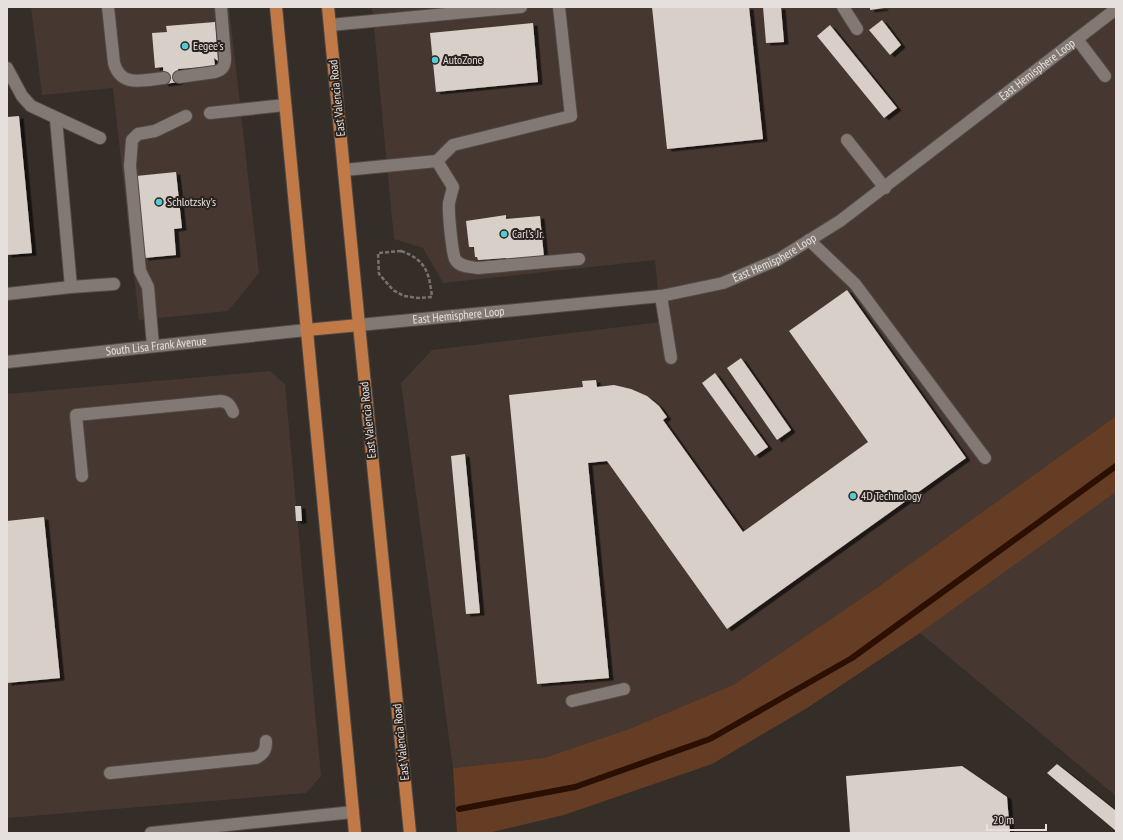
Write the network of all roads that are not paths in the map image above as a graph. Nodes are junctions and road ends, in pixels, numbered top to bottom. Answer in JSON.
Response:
{"nodes":[{"id":1,"x":108,"y":7,"type":"edge"},
{"id":2,"x":221,"y":7,"type":"edge"},
{"id":3,"x":276,"y":7,"type":"edge"},
{"id":4,"x":328,"y":7,"type":"edge"},
{"id":5,"x":521,"y":7,"type":"edge"},
{"id":6,"x":560,"y":7,"type":"edge"},
{"id":7,"x":843,"y":7,"type":"edge"},
{"id":8,"x":1116,"y":9,"type":"edge"},
{"id":9,"x":330,"y":25,"type":"junction"},
{"id":10,"x":857,"y":29,"type":"dead end"},
{"id":11,"x":1077,"y":39,"type":"junction"},
{"id":12,"x":7,"y":68,"type":"edge"},
{"id":13,"x":179,"y":76,"type":"dead end"},
{"id":14,"x":1105,"y":76,"type":"dead end"},
{"id":15,"x":164,"y":78,"type":"dead end"},
{"id":16,"x":285,"y":106,"type":"junction"},
{"id":17,"x":210,"y":113,"type":"dead end"},
{"id":18,"x":186,"y":116,"type":"dead end"},
{"id":19,"x":56,"y":118,"type":"junction"},
{"id":20,"x":100,"y":138,"type":"dead end"},
{"id":21,"x":847,"y":140,"type":"dead end"},
{"id":22,"x":437,"y":161,"type":"junction"},
{"id":23,"x":344,"y":170,"type":"junction"},
{"id":24,"x":885,"y":188,"type":"junction"},
{"id":25,"x":809,"y":240,"type":"junction"},
{"id":26,"x":579,"y":259,"type":"dead end"},
{"id":27,"x":114,"y":284,"type":"dead end"},
{"id":28,"x":71,"y":287,"type":"junction"},
{"id":29,"x":7,"y":294,"type":"edge"},
{"id":30,"x":661,"y":296,"type":"junction"},
{"id":31,"x":359,"y":325,"type":"junction"},
{"id":32,"x":306,"y":330,"type":"junction"},
{"id":33,"x":153,"y":346,"type":"junction"},
{"id":34,"x":670,"y":358,"type":"dead end"},
{"id":35,"x":7,"y":362,"type":"edge"},
{"id":36,"x":233,"y":412,"type":"dead end"},
{"id":37,"x":985,"y":458,"type":"dead end"},
{"id":38,"x":82,"y":476,"type":"dead end"},
{"id":39,"x":624,"y":689,"type":"dead end"},
{"id":40,"x":572,"y":701,"type":"dead end"},
{"id":41,"x":266,"y":741,"type":"dead end"},
{"id":42,"x":110,"y":773,"type":"dead end"},
{"id":43,"x":353,"y":812,"type":"junction"},
{"id":44,"x":151,"y":833,"type":"edge"},
{"id":45,"x":355,"y":833,"type":"edge"},
{"id":46,"x":410,"y":833,"type":"edge"}],
"edges":[{"from":1,"to":15,"type":"street"},
{"from":2,"to":13,"type":"street"},
{"from":3,"to":16,"type":"main road"},
{"from":4,"to":9,"type":"main road","name":"East Valencia Road"},
{"from":5,"to":9,"type":"street"},
{"from":6,"to":22,"type":"street"},
{"from":7,"to":10,"type":"street"},
{"from":8,"to":11,"type":"street","name":"East Hemisphere Loop"},
{"from":9,"to":23,"type":"main road","name":"East Valencia Road"},
{"from":11,"to":14,"type":"street"},
{"from":11,"to":24,"type":"street","name":"East Hemisphere Loop"},
{"from":12,"to":19,"type":"street"},
{"from":16,"to":17,"type":"street"},
{"from":16,"to":32,"type":"main road"},
{"from":18,"to":33,"type":"street"},
{"from":19,"to":20,"type":"street"},
{"from":19,"to":28,"type":"street"},
{"from":21,"to":24,"type":"street"},
{"from":22,"to":23,"type":"street"},
{"from":22,"to":26,"type":"street"},
{"from":23,"to":31,"type":"main road","name":"East Valencia Road"},
{"from":24,"to":25,"type":"street","name":"East Hemisphere Loop"},
{"from":25,"to":30,"type":"street","name":"East Hemisphere Loop"},
{"from":25,"to":37,"type":"street"},
{"from":27,"to":28,"type":"street"},
{"from":28,"to":29,"type":"street"},
{"from":30,"to":31,"type":"street","name":"East Hemisphere Loop"},
{"from":30,"to":34,"type":"street"},
{"from":31,"to":32,"type":"main road"},
{"from":31,"to":46,"type":"main road","name":"East Valencia Road"},
{"from":32,"to":33,"type":"street","name":"South Lisa Frank Avenue"},
{"from":32,"to":43,"type":"main road"},
{"from":33,"to":35,"type":"street","name":"South Lisa Frank Avenue"},
{"from":36,"to":38,"type":"street"},
{"from":39,"to":40,"type":"street"},
{"from":41,"to":42,"type":"street"},
{"from":43,"to":44,"type":"street"},
{"from":43,"to":45,"type":"main road"}]}
